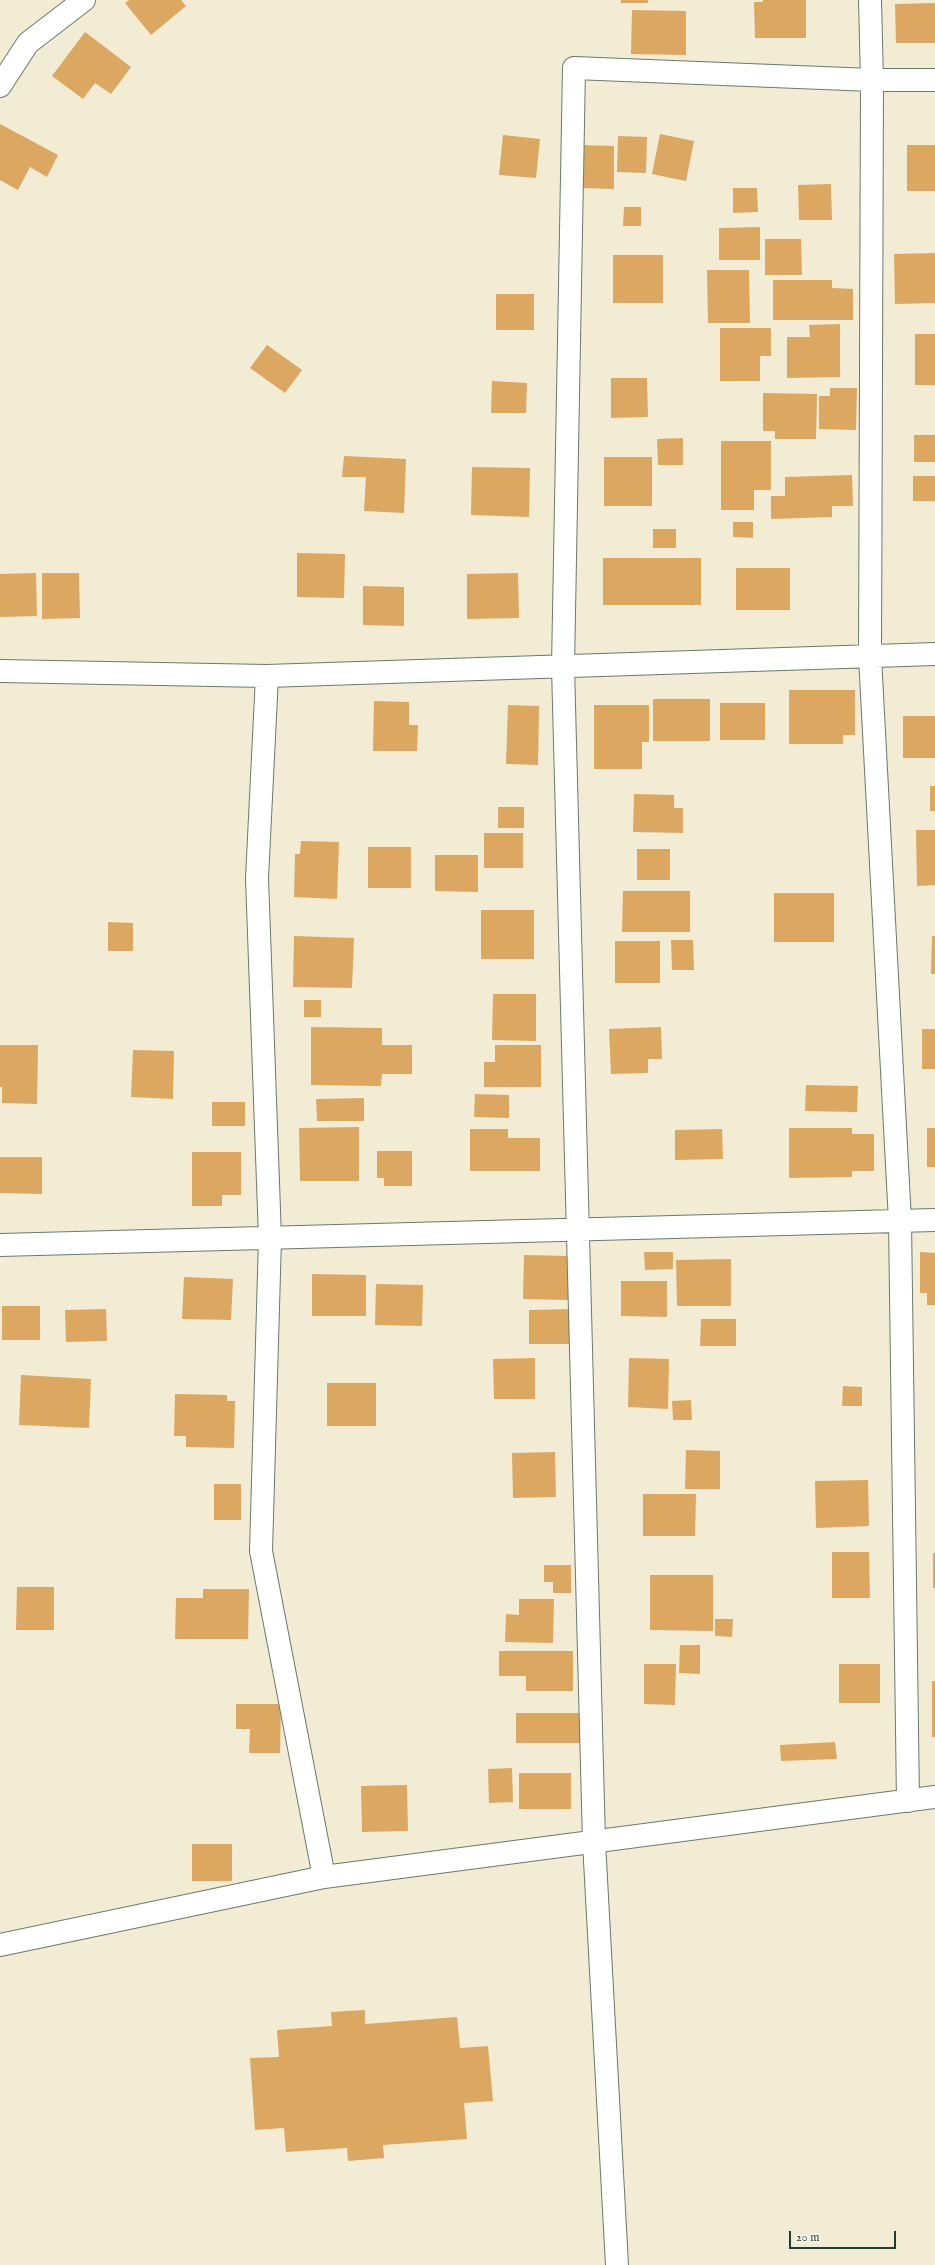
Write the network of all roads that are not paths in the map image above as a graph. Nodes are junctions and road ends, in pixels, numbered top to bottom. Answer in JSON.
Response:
{"nodes":[{"id":1,"x":84,"y":0,"type":"edge"},
{"id":2,"x":870,"y":0,"type":"edge"},
{"id":3,"x":872,"y":80,"type":"junction"},
{"id":4,"x":935,"y":80,"type":"edge"},
{"id":5,"x":0,"y":86,"type":"edge"},
{"id":6,"x":935,"y":654,"type":"edge"},
{"id":7,"x":870,"y":656,"type":"junction"},
{"id":8,"x":563,"y":667,"type":"junction"},
{"id":9,"x":0,"y":671,"type":"edge"},
{"id":10,"x":267,"y":676,"type":"junction"},
{"id":11,"x":935,"y":1220,"type":"edge"},
{"id":12,"x":900,"y":1221,"type":"junction"},
{"id":13,"x":579,"y":1229,"type":"junction"},
{"id":14,"x":270,"y":1238,"type":"junction"},
{"id":15,"x":0,"y":1245,"type":"edge"},
{"id":16,"x":935,"y":1797,"type":"edge"},
{"id":17,"x":908,"y":1801,"type":"junction"},
{"id":18,"x":594,"y":1842,"type":"junction"},
{"id":19,"x":324,"y":1877,"type":"junction"},
{"id":20,"x":0,"y":1945,"type":"edge"},
{"id":21,"x":617,"y":2265,"type":"edge"}],
"edges":[{"from":1,"to":5,"type":"street"},
{"from":2,"to":3,"type":"street"},
{"from":3,"to":4,"type":"street"},
{"from":3,"to":7,"type":"street"},
{"from":3,"to":8,"type":"street"},
{"from":6,"to":7,"type":"street"},
{"from":7,"to":8,"type":"street"},
{"from":7,"to":12,"type":"street"},
{"from":8,"to":10,"type":"street"},
{"from":8,"to":13,"type":"street"},
{"from":9,"to":10,"type":"street"},
{"from":10,"to":14,"type":"street"},
{"from":11,"to":12,"type":"street"},
{"from":12,"to":13,"type":"street"},
{"from":12,"to":17,"type":"street"},
{"from":13,"to":14,"type":"street"},
{"from":13,"to":18,"type":"street"},
{"from":14,"to":15,"type":"street"},
{"from":14,"to":19,"type":"street"},
{"from":16,"to":17,"type":"street"},
{"from":17,"to":18,"type":"street"},
{"from":18,"to":19,"type":"street"},
{"from":18,"to":21,"type":"street"},
{"from":19,"to":20,"type":"street"}]}
